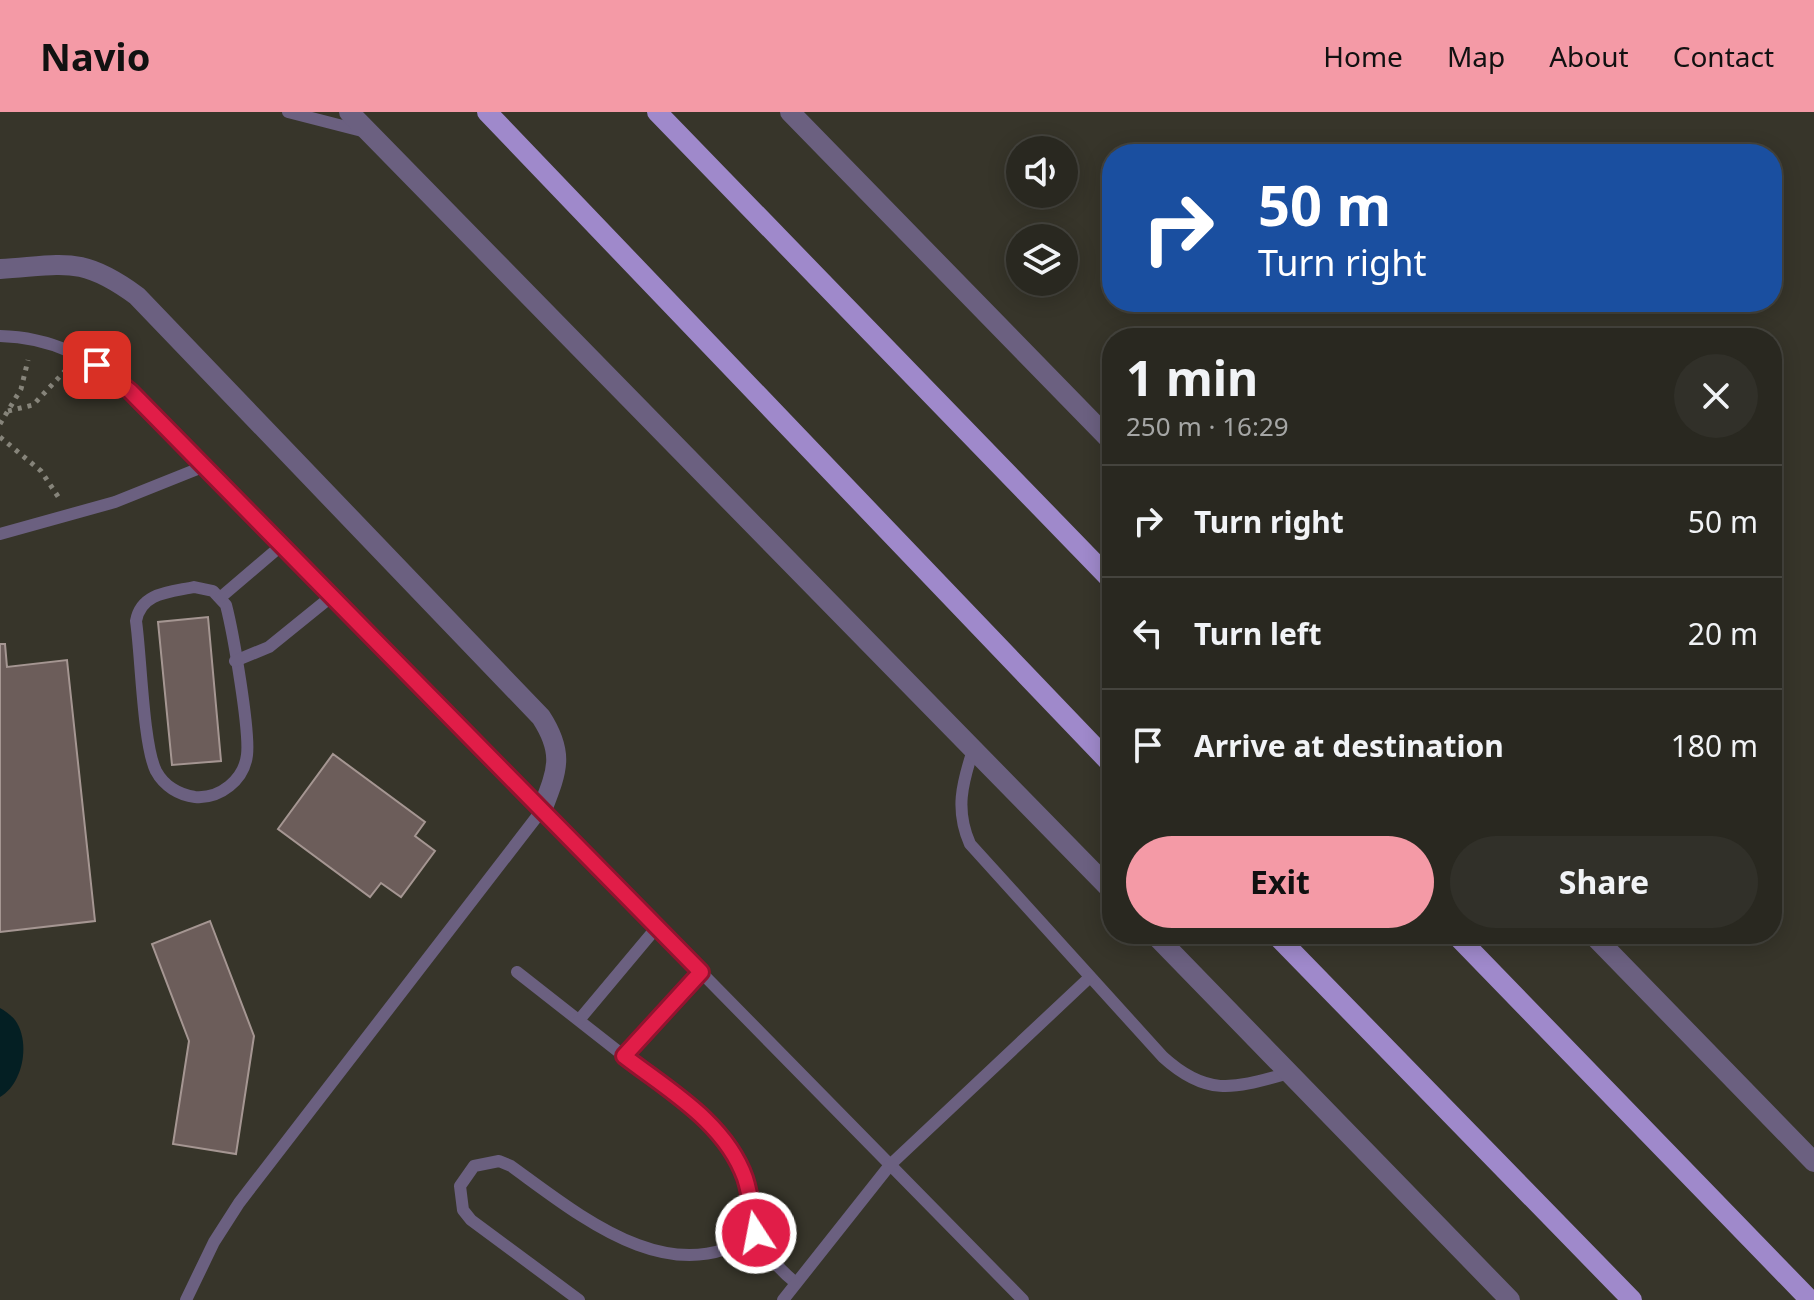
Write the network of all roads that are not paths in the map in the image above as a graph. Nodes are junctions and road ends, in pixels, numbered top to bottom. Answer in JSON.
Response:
{"nodes":[{"id":1,"x":288,"y":112,"type":"edge"},
{"id":2,"x":349,"y":112,"type":"edge"},
{"id":3,"x":487,"y":112,"type":"edge"},
{"id":4,"x":657,"y":112,"type":"edge"},
{"id":5,"x":790,"y":112,"type":"edge"},
{"id":6,"x":369,"y":133,"type":"junction"},
{"id":7,"x":0,"y":269,"type":"edge"},
{"id":8,"x":0,"y":336,"type":"edge"},
{"id":9,"x":1102,"y":432,"type":"edge"},
{"id":10,"x":205,"y":466,"type":"junction"},
{"id":11,"x":0,"y":534,"type":"edge"},
{"id":12,"x":282,"y":545,"type":"junction"},
{"id":13,"x":1102,"y":571,"type":"edge"},
{"id":14,"x":332,"y":596,"type":"junction"},
{"id":15,"x":221,"y":597,"type":"junction"},
{"id":16,"x":235,"y":661,"type":"junction"},
{"id":17,"x":973,"y":750,"type":"junction"},
{"id":18,"x":1102,"y":755,"type":"edge"},
{"id":19,"x":542,"y":810,"type":"junction"},
{"id":20,"x":1102,"y":881,"type":"edge"},
{"id":21,"x":657,"y":927,"type":"junction"},
{"id":22,"x":1164,"y":944,"type":"edge"},
{"id":23,"x":1285,"y":944,"type":"edge"},
{"id":24,"x":1465,"y":944,"type":"edge"},
{"id":25,"x":1602,"y":944,"type":"edge"},
{"id":26,"x":517,"y":972,"type":"dead end"},
{"id":27,"x":701,"y":972,"type":"junction"},
{"id":28,"x":1090,"y":977,"type":"junction"},
{"id":29,"x":579,"y":1020,"type":"junction"},
{"id":30,"x":624,"y":1056,"type":"junction"},
{"id":31,"x":1289,"y":1073,"type":"junction"},
{"id":32,"x":1814,"y":1162,"type":"edge"},
{"id":33,"x":890,"y":1165,"type":"junction"},
{"id":34,"x":756,"y":1233,"type":"junction"},
{"id":35,"x":796,"y":1283,"type":"junction"},
{"id":36,"x":186,"y":1300,"type":"edge"},
{"id":37,"x":579,"y":1300,"type":"edge"},
{"id":38,"x":783,"y":1300,"type":"edge"},
{"id":39,"x":1023,"y":1300,"type":"edge"},
{"id":40,"x":1510,"y":1300,"type":"edge"},
{"id":41,"x":1632,"y":1300,"type":"edge"},
{"id":42,"x":1810,"y":1300,"type":"edge"}],
"edges":[{"from":1,"to":6,"type":"lane"},
{"from":2,"to":6,"type":"street"},
{"from":3,"to":18,"type":"main road"},
{"from":4,"to":13,"type":"main road"},
{"from":5,"to":9,"type":"street"},
{"from":6,"to":17,"type":"street"},
{"from":7,"to":19,"type":"street"},
{"from":8,"to":10,"type":"lane"},
{"from":10,"to":11,"type":"lane"},
{"from":10,"to":12,"type":"lane"},
{"from":12,"to":14,"type":"lane"},
{"from":12,"to":15,"type":"lane"},
{"from":14,"to":16,"type":"lane"},
{"from":14,"to":19,"type":"lane"},
{"from":15,"to":16,"type":"lane"},
{"from":15,"to":16,"type":"lane"},
{"from":17,"to":20,"type":"street"},
{"from":17,"to":28,"type":"lane"},
{"from":19,"to":21,"type":"lane"},
{"from":19,"to":36,"type":"lane"},
{"from":21,"to":27,"type":"lane"},
{"from":21,"to":29,"type":"lane"},
{"from":22,"to":31,"type":"street"},
{"from":23,"to":41,"type":"main road"},
{"from":24,"to":42,"type":"main road"},
{"from":25,"to":32,"type":"street"},
{"from":26,"to":29,"type":"lane"},
{"from":27,"to":30,"type":"lane"},
{"from":27,"to":33,"type":"lane"},
{"from":28,"to":31,"type":"lane"},
{"from":28,"to":33,"type":"lane"},
{"from":29,"to":30,"type":"lane"},
{"from":30,"to":34,"type":"lane"},
{"from":31,"to":40,"type":"street"},
{"from":33,"to":35,"type":"lane"},
{"from":33,"to":39,"type":"lane"},
{"from":34,"to":35,"type":"lane"},
{"from":34,"to":37,"type":"lane"},
{"from":35,"to":38,"type":"lane"}]}
